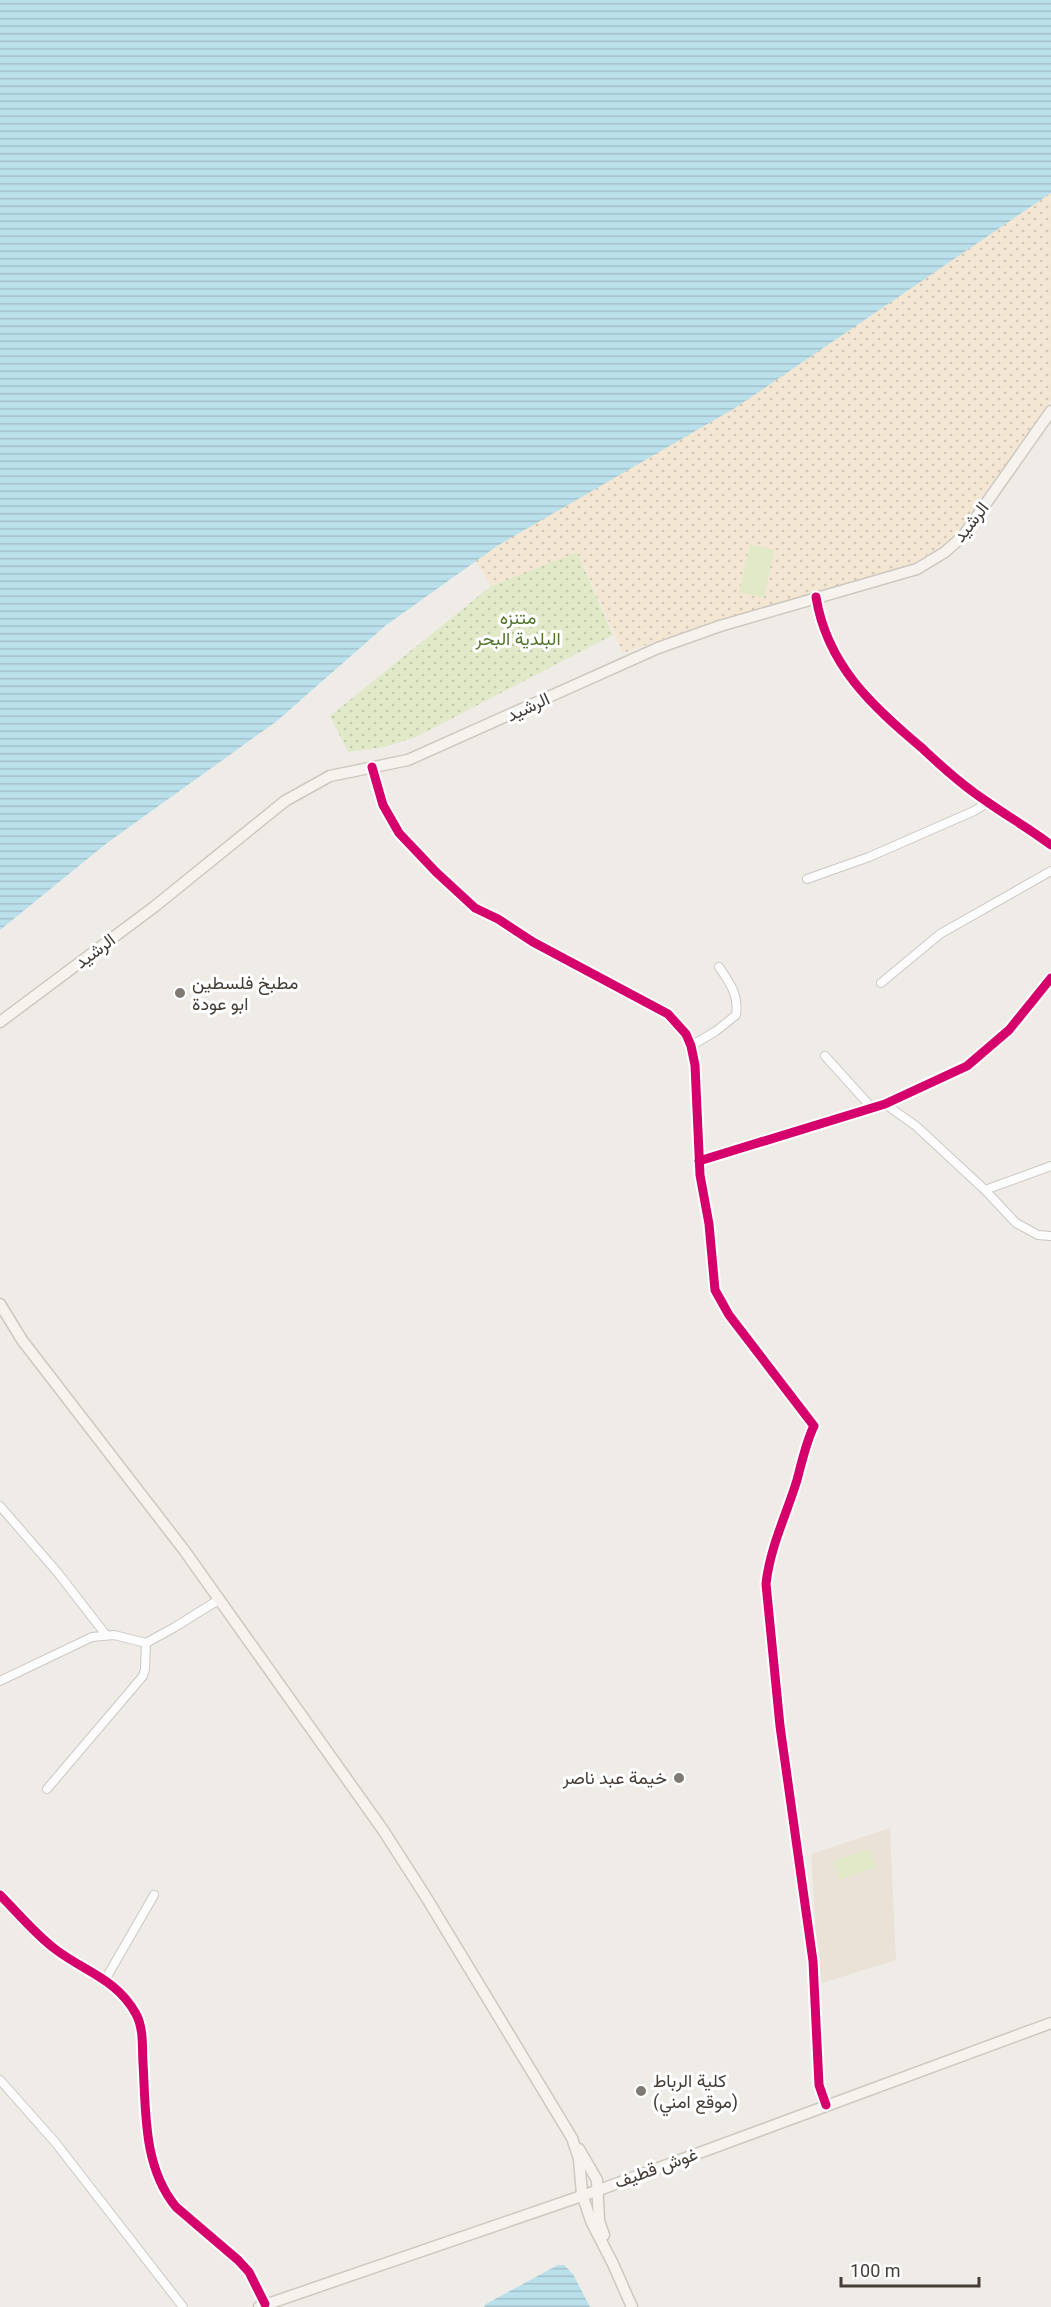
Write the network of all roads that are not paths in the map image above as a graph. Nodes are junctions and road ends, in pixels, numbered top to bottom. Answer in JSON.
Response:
{"nodes":[{"id":1,"x":1051,"y":411,"type":"edge"},
{"id":2,"x":816,"y":597,"type":"junction"},
{"id":3,"x":372,"y":767,"type":"junction"},
{"id":4,"x":987,"y":803,"type":"junction"},
{"id":5,"x":1051,"y":845,"type":"edge"},
{"id":6,"x":1051,"y":871,"type":"edge"},
{"id":7,"x":807,"y":879,"type":"dead end"},
{"id":8,"x":719,"y":967,"type":"dead end"},
{"id":9,"x":1051,"y":978,"type":"edge"},
{"id":10,"x":881,"y":984,"type":"dead end"},
{"id":11,"x":0,"y":1022,"type":"edge"},
{"id":12,"x":691,"y":1046,"type":"junction"},
{"id":13,"x":825,"y":1056,"type":"dead end"},
{"id":14,"x":885,"y":1104,"type":"junction"},
{"id":15,"x":872,"y":1108,"type":"junction"},
{"id":16,"x":699,"y":1161,"type":"junction"},
{"id":17,"x":1051,"y":1166,"type":"edge"},
{"id":18,"x":985,"y":1190,"type":"junction"},
{"id":19,"x":1051,"y":1236,"type":"edge"},
{"id":20,"x":0,"y":1304,"type":"edge"},
{"id":21,"x":0,"y":1506,"type":"edge"},
{"id":22,"x":220,"y":1599,"type":"junction"},
{"id":23,"x":106,"y":1635,"type":"junction"},
{"id":24,"x":146,"y":1643,"type":"junction"},
{"id":25,"x":0,"y":1681,"type":"edge"},
{"id":26,"x":47,"y":1789,"type":"dead end"},
{"id":27,"x":0,"y":1895,"type":"edge"},
{"id":28,"x":154,"y":1895,"type":"dead end"},
{"id":29,"x":105,"y":1980,"type":"junction"},
{"id":30,"x":1051,"y":2023,"type":"edge"},
{"id":31,"x":0,"y":2080,"type":"edge"},
{"id":32,"x":826,"y":2105,"type":"junction"},
{"id":33,"x":572,"y":2138,"type":"junction"},
{"id":34,"x":598,"y":2190,"type":"junction"},
{"id":35,"x":582,"y":2194,"type":"junction"},
{"id":36,"x":613,"y":2264,"type":"junction"},
{"id":37,"x":262,"y":2306,"type":"edge"},
{"id":38,"x":183,"y":2307,"type":"edge"},
{"id":39,"x":632,"y":2307,"type":"edge"}],
"edges":[{"from":1,"to":2,"type":"main road","name":"الرشيد"},
{"from":2,"to":3,"type":"main road","name":"الرشيد"},
{"from":2,"to":4,"type":"street"},
{"from":3,"to":11,"type":"main road","name":"الرشيد"},
{"from":3,"to":12,"type":"street"},
{"from":4,"to":5,"type":"street"},
{"from":4,"to":7,"type":"street"},
{"from":6,"to":10,"type":"street"},
{"from":8,"to":12,"type":"street"},
{"from":9,"to":14,"type":"street"},
{"from":12,"to":16,"type":"street"},
{"from":13,"to":15,"type":"street"},
{"from":14,"to":15,"type":"street"},
{"from":14,"to":18,"type":"street"},
{"from":15,"to":16,"type":"street"},
{"from":16,"to":32,"type":"street"},
{"from":17,"to":18,"type":"street"},
{"from":18,"to":19,"type":"street"},
{"from":20,"to":22,"type":"main road"},
{"from":21,"to":23,"type":"street"},
{"from":22,"to":24,"type":"street"},
{"from":22,"to":33,"type":"main road"},
{"from":23,"to":24,"type":"street"},
{"from":23,"to":25,"type":"street"},
{"from":24,"to":26,"type":"street"},
{"from":27,"to":29,"type":"street"},
{"from":28,"to":29,"type":"street"},
{"from":29,"to":37,"type":"street"},
{"from":30,"to":32,"type":"main road","name":"غوش قطيف"},
{"from":31,"to":38,"type":"street"},
{"from":32,"to":34,"type":"main road","name":"غوش قطيف"},
{"from":33,"to":34,"type":"main road"},
{"from":33,"to":35,"type":"main road"},
{"from":34,"to":35,"type":"main road","name":"غوش قطيف"},
{"from":34,"to":36,"type":"main road"},
{"from":35,"to":36,"type":"main road"},
{"from":35,"to":37,"type":"main road","name":"غوش قطيف"},
{"from":36,"to":39,"type":"main road"}]}
